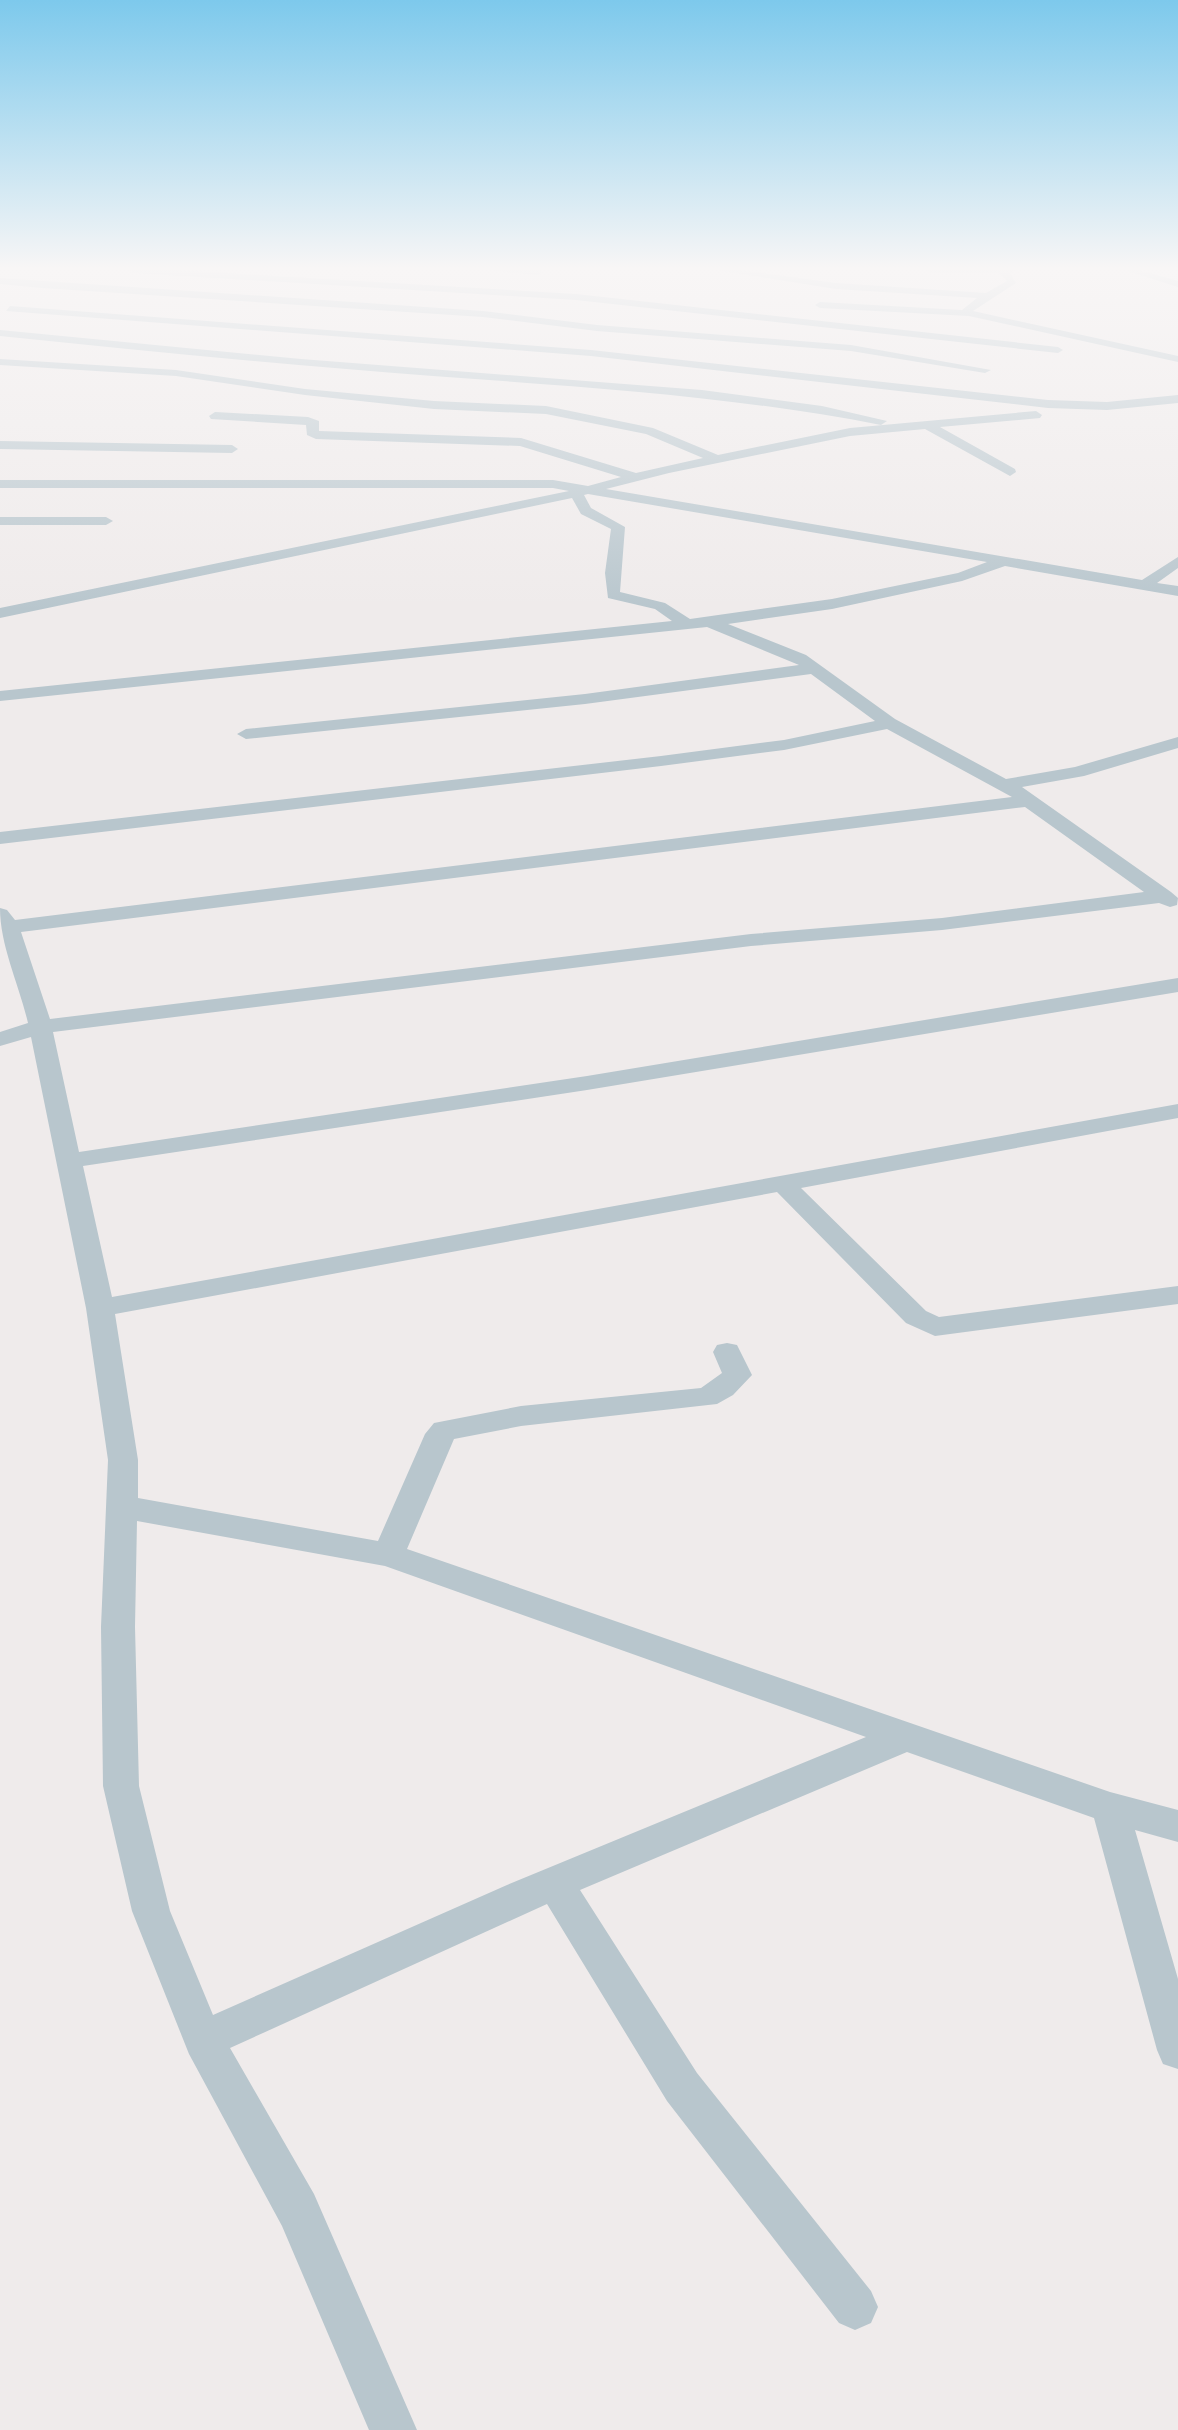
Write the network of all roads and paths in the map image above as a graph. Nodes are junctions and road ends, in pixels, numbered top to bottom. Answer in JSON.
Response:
{"nodes":[{"id":1,"x":246,"y":383,"type":"edge"},
{"id":2,"x":584,"y":383,"type":"edge"},
{"id":3,"x":862,"y":383,"type":"edge"},
{"id":4,"x":592,"y":384,"type":"junction"},
{"id":5,"x":1178,"y":399,"type":"edge"},
{"id":6,"x":508,"y":407,"type":"junction"},
{"id":7,"x":558,"y":411,"type":"junction"},
{"id":8,"x":1036,"y":415,"type":"dead end"},
{"id":9,"x":215,"y":416,"type":"dead end"},
{"id":10,"x":927,"y":425,"type":"junction"},
{"id":11,"x":907,"y":426,"type":"junction"},
{"id":12,"x":522,"y":442,"type":"junction"},
{"id":13,"x":0,"y":445,"type":"edge"},
{"id":14,"x":232,"y":449,"type":"dead end"},
{"id":15,"x":717,"y":459,"type":"junction"},
{"id":16,"x":1010,"y":472,"type":"dead end"},
{"id":17,"x":637,"y":478,"type":"junction"},
{"id":18,"x":0,"y":484,"type":"edge"},
{"id":19,"x":597,"y":489,"type":"junction"},
{"id":20,"x":577,"y":495,"type":"junction"},
{"id":21,"x":0,"y":521,"type":"edge"},
{"id":22,"x":106,"y":521,"type":"dead end"},
{"id":23,"x":1004,"y":561,"type":"junction"},
{"id":24,"x":1178,"y":561,"type":"edge"},
{"id":25,"x":1145,"y":585,"type":"junction"},
{"id":26,"x":1178,"y":590,"type":"edge"},
{"id":27,"x":0,"y":613,"type":"edge"},
{"id":28,"x":709,"y":622,"type":"junction"},
{"id":29,"x":688,"y":625,"type":"junction"},
{"id":30,"x":815,"y":668,"type":"junction"},
{"id":31,"x":0,"y":696,"type":"edge"},
{"id":32,"x":889,"y":723,"type":"junction"},
{"id":33,"x":246,"y":734,"type":"dead end"},
{"id":34,"x":1178,"y":743,"type":"edge"},
{"id":35,"x":1004,"y":785,"type":"junction"},
{"id":36,"x":1029,"y":801,"type":"junction"},
{"id":37,"x":0,"y":838,"type":"edge"},
{"id":38,"x":1171,"y":901,"type":"edge"},
{"id":39,"x":3,"y":923,"type":"edge"},
{"id":40,"x":1178,"y":985,"type":"edge"},
{"id":41,"x":40,"y":1027,"type":"junction"},
{"id":42,"x":0,"y":1039,"type":"edge"},
{"id":43,"x":1178,"y":1111,"type":"edge"},
{"id":44,"x":68,"y":1161,"type":"junction"},
{"id":45,"x":782,"y":1183,"type":"junction"},
{"id":46,"x":1178,"y":1295,"type":"edge"},
{"id":47,"x":100,"y":1308,"type":"junction"},
{"id":48,"x":727,"y":1352,"type":"dead end"},
{"id":49,"x":122,"y":1507,"type":"junction"},
{"id":50,"x":388,"y":1555,"type":"junction"},
{"id":51,"x":909,"y":1735,"type":"junction"},
{"id":52,"x":1110,"y":1808,"type":"junction"},
{"id":53,"x":1178,"y":1826,"type":"edge"},
{"id":54,"x":555,"y":1883,"type":"junction"},
{"id":55,"x":203,"y":2040,"type":"junction"},
{"id":56,"x":1178,"y":2050,"type":"edge"},
{"id":57,"x":855,"y":2307,"type":"dead end"},
{"id":58,"x":393,"y":2430,"type":"edge"}],
"edges":[{"from":1,"to":6,"type":"street"},
{"from":2,"to":4,"type":"street"},
{"from":3,"to":5,"type":"street"},
{"from":4,"to":7,"type":"street"},
{"from":4,"to":11,"type":"street"},
{"from":6,"to":7,"type":"street"},
{"from":6,"to":12,"type":"street"},
{"from":7,"to":15,"type":"street"},
{"from":8,"to":10,"type":"street"},
{"from":9,"to":12,"type":"street"},
{"from":10,"to":11,"type":"street"},
{"from":10,"to":16,"type":"street"},
{"from":11,"to":15,"type":"street"},
{"from":12,"to":17,"type":"street"},
{"from":13,"to":14,"type":"street"},
{"from":15,"to":17,"type":"street"},
{"from":17,"to":19,"type":"street"},
{"from":18,"to":19,"type":"street"},
{"from":19,"to":20,"type":"street"},
{"from":19,"to":23,"type":"street"},
{"from":20,"to":27,"type":"street"},
{"from":20,"to":29,"type":"street"},
{"from":21,"to":22,"type":"street"},
{"from":23,"to":25,"type":"street"},
{"from":23,"to":28,"type":"street"},
{"from":24,"to":25,"type":"street"},
{"from":25,"to":26,"type":"street"},
{"from":28,"to":29,"type":"street"},
{"from":28,"to":30,"type":"street"},
{"from":29,"to":31,"type":"street"},
{"from":30,"to":32,"type":"street"},
{"from":30,"to":33,"type":"street"},
{"from":32,"to":35,"type":"street"},
{"from":32,"to":37,"type":"street"},
{"from":34,"to":35,"type":"street"},
{"from":35,"to":36,"type":"street"},
{"from":36,"to":38,"type":"street"},
{"from":36,"to":39,"type":"street"},
{"from":38,"to":41,"type":"street"},
{"from":39,"to":41,"type":"street"},
{"from":40,"to":44,"type":"street"},
{"from":41,"to":42,"type":"street"},
{"from":41,"to":44,"type":"street"},
{"from":43,"to":45,"type":"street"},
{"from":44,"to":47,"type":"street"},
{"from":45,"to":46,"type":"street"},
{"from":45,"to":47,"type":"street"},
{"from":47,"to":49,"type":"street"},
{"from":48,"to":50,"type":"street"},
{"from":49,"to":50,"type":"street"},
{"from":49,"to":55,"type":"street"},
{"from":50,"to":51,"type":"street"},
{"from":51,"to":52,"type":"street"},
{"from":51,"to":54,"type":"street"},
{"from":52,"to":53,"type":"street"},
{"from":52,"to":56,"type":"street"},
{"from":54,"to":55,"type":"street"},
{"from":54,"to":57,"type":"street"},
{"from":55,"to":58,"type":"street"}]}
